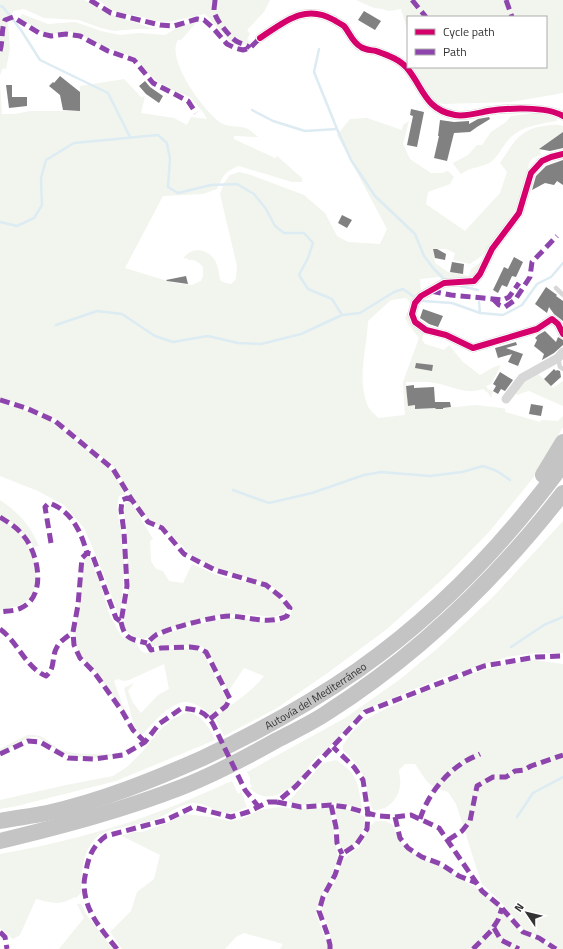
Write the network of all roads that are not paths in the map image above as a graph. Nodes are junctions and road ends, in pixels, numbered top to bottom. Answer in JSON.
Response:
{"nodes":[{"id":1,"x":260,"y":38,"type":"dead end"},
{"id":2,"x":563,"y":116,"type":"edge"},
{"id":3,"x":563,"y":154,"type":"edge"},
{"id":4,"x":556,"y":288,"type":"dead end"},
{"id":5,"x":563,"y":295,"type":"edge"},
{"id":6,"x":563,"y":334,"type":"edge"},
{"id":7,"x":560,"y":355,"type":"edge"},
{"id":8,"x":563,"y":369,"type":"edge"},
{"id":9,"x":506,"y":399,"type":"dead end"},
{"id":10,"x":563,"y":442,"type":"edge"},
{"id":11,"x":563,"y":464,"type":"edge"},
{"id":12,"x":563,"y":493,"type":"edge"},
{"id":13,"x":563,"y":510,"type":"edge"},
{"id":14,"x":488,"y":556,"type":"junction"},
{"id":15,"x":480,"y":588,"type":"junction"},
{"id":16,"x":0,"y":821,"type":"edge"},
{"id":17,"x":0,"y":841,"type":"edge"}],
"edges":[{"from":1,"to":2,"type":"street"},
{"from":3,"to":6,"type":"street"},
{"from":4,"to":5,"type":"lane"},
{"from":7,"to":8,"type":"lane"},
{"from":7,"to":9,"type":"street"},
{"from":10,"to":14,"type":"highway"},
{"from":11,"to":14,"type":"highway","name":"Autovía del Mediterráneo"},
{"from":12,"to":15,"type":"highway","name":"Autovía del Mediterráneo"},
{"from":13,"to":15,"type":"highway"},
{"from":14,"to":16,"type":"highway","name":"Autovía del Mediterráneo"},
{"from":15,"to":17,"type":"highway","name":"Autovía del Mediterráneo"}]}
